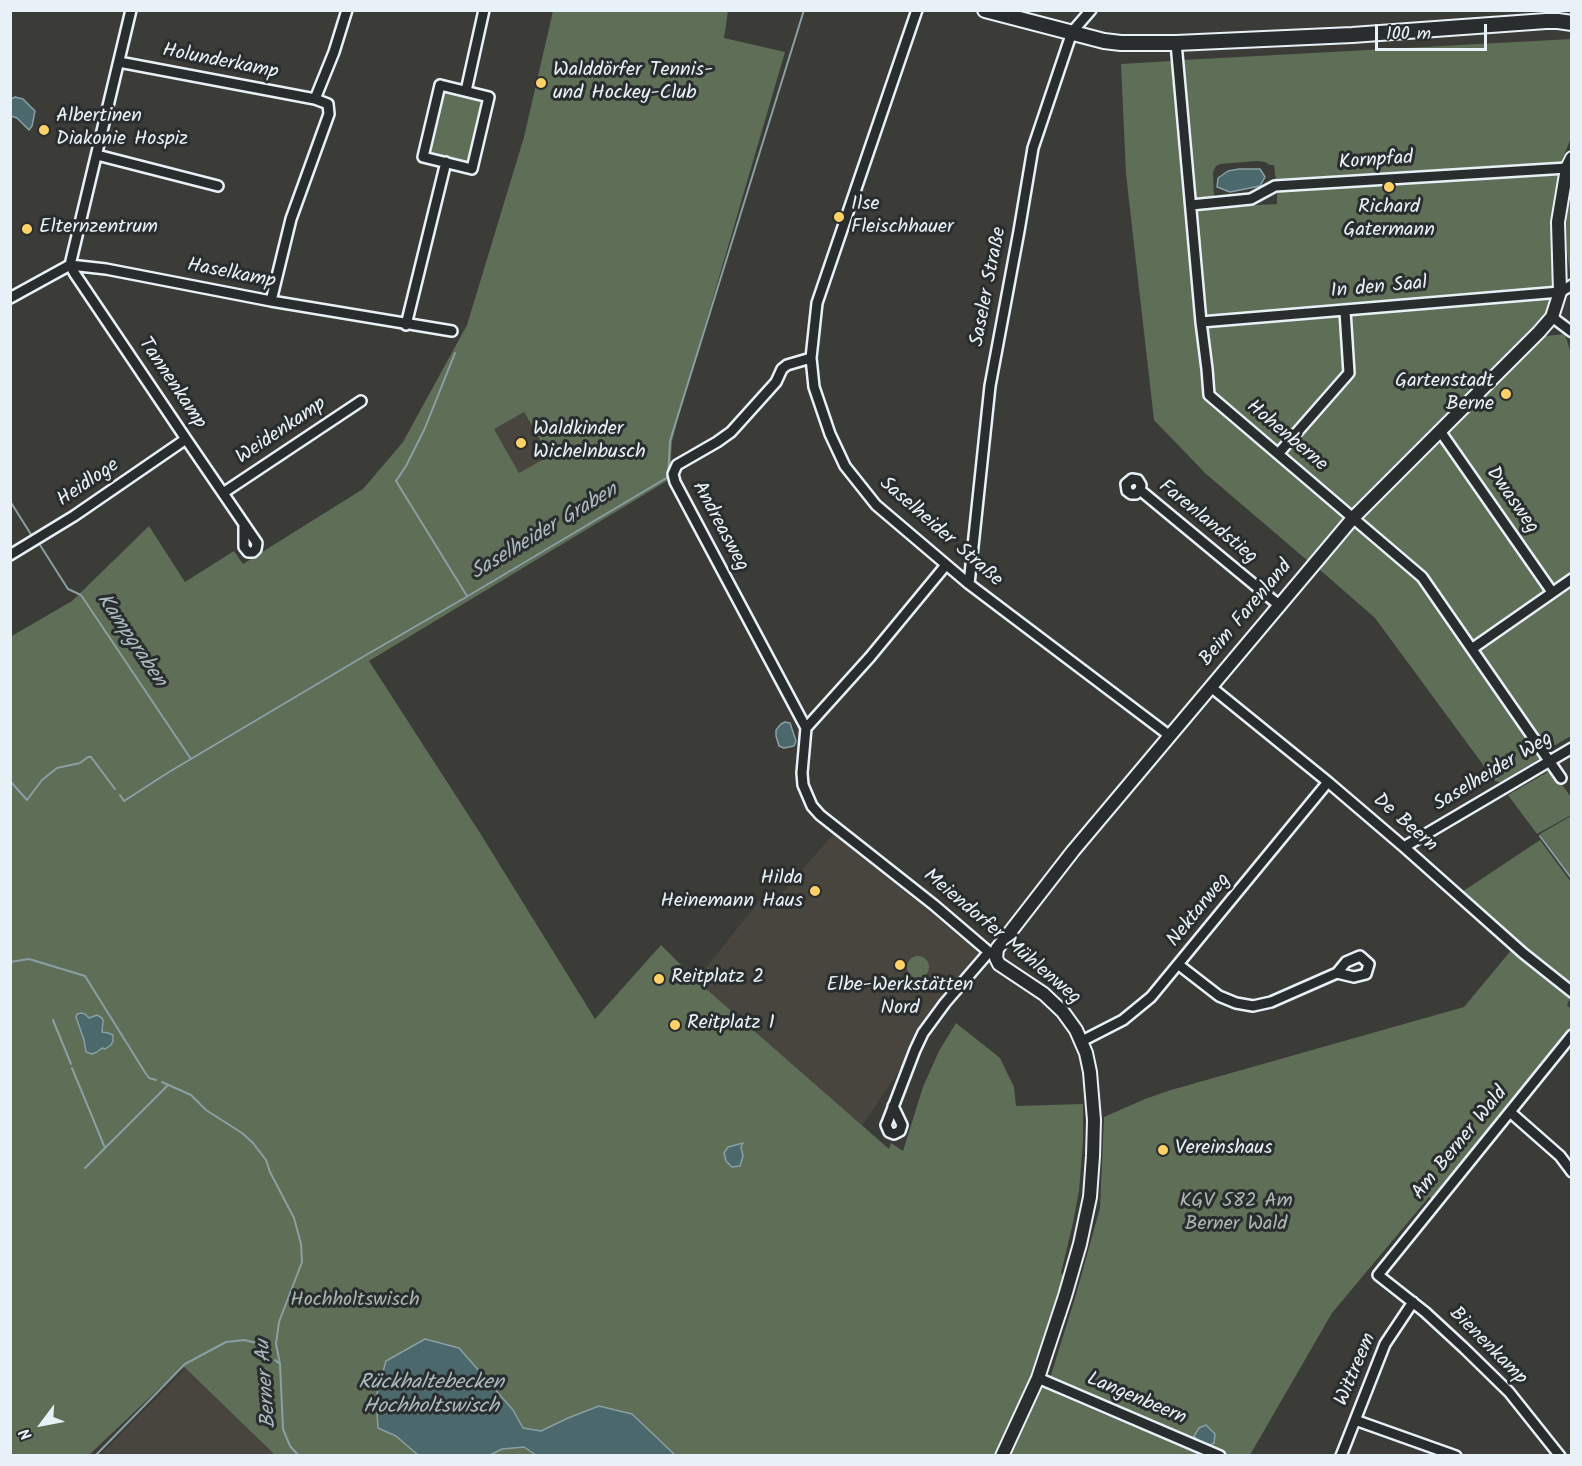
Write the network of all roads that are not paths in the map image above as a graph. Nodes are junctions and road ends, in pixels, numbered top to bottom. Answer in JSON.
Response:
{"nodes":[{"id":1,"x":131,"y":10,"type":"edge"},
{"id":2,"x":347,"y":10,"type":"edge"},
{"id":3,"x":484,"y":10,"type":"edge"},
{"id":4,"x":917,"y":10,"type":"edge"},
{"id":5,"x":985,"y":10,"type":"edge"},
{"id":6,"x":1091,"y":10,"type":"edge"},
{"id":7,"x":1572,"y":14,"type":"edge"},
{"id":8,"x":1565,"y":22,"type":"edge"},
{"id":9,"x":1072,"y":32,"type":"junction"},
{"id":10,"x":1176,"y":43,"type":"junction"},
{"id":11,"x":119,"y":62,"type":"junction"},
{"id":12,"x":466,"y":91,"type":"junction"},
{"id":13,"x":315,"y":99,"type":"junction"},
{"id":14,"x":97,"y":155,"type":"junction"},
{"id":15,"x":446,"y":162,"type":"junction"},
{"id":16,"x":1569,"y":163,"type":"edge"},
{"id":17,"x":218,"y":186,"type":"dead end"},
{"id":18,"x":1191,"y":205,"type":"junction"},
{"id":19,"x":70,"y":265,"type":"junction"},
{"id":20,"x":1572,"y":285,"type":"edge"},
{"id":21,"x":1560,"y":292,"type":"junction"},
{"id":22,"x":10,"y":298,"type":"edge"},
{"id":23,"x":271,"y":301,"type":"junction"},
{"id":24,"x":1345,"y":310,"type":"junction"},
{"id":25,"x":1552,"y":317,"type":"junction"},
{"id":26,"x":1201,"y":322,"type":"junction"},
{"id":27,"x":406,"y":325,"type":"junction"},
{"id":28,"x":452,"y":332,"type":"dead end"},
{"id":29,"x":1572,"y":332,"type":"edge"},
{"id":30,"x":811,"y":358,"type":"junction"},
{"id":31,"x":361,"y":401,"type":"dead end"},
{"id":32,"x":1440,"y":431,"type":"junction"},
{"id":33,"x":186,"y":439,"type":"junction"},
{"id":34,"x":1278,"y":454,"type":"junction"},
{"id":35,"x":1140,"y":490,"type":"dead end"},
{"id":36,"x":223,"y":493,"type":"junction"},
{"id":37,"x":1353,"y":518,"type":"junction"},
{"id":38,"x":244,"y":524,"type":"dead end"},
{"id":39,"x":10,"y":555,"type":"edge"},
{"id":40,"x":946,"y":565,"type":"junction"},
{"id":41,"x":1572,"y":579,"type":"edge"},
{"id":42,"x":969,"y":584,"type":"junction"},
{"id":43,"x":1552,"y":592,"type":"junction"},
{"id":44,"x":1280,"y":606,"type":"junction"},
{"id":45,"x":1473,"y":648,"type":"junction"},
{"id":46,"x":1211,"y":687,"type":"junction"},
{"id":47,"x":806,"y":728,"type":"junction"},
{"id":48,"x":1170,"y":736,"type":"junction"},
{"id":49,"x":1572,"y":748,"type":"edge"},
{"id":50,"x":1550,"y":760,"type":"junction"},
{"id":51,"x":1561,"y":778,"type":"dead end"},
{"id":52,"x":1328,"y":782,"type":"junction"},
{"id":53,"x":1404,"y":847,"type":"junction"},
{"id":54,"x":992,"y":954,"type":"junction"},
{"id":55,"x":1179,"y":965,"type":"junction"},
{"id":56,"x":1337,"y":973,"type":"dead end"},
{"id":57,"x":1572,"y":992,"type":"edge"},
{"id":58,"x":1572,"y":1035,"type":"edge"},
{"id":59,"x":1082,"y":1041,"type":"junction"},
{"id":60,"x":894,"y":1106,"type":"dead end"},
{"id":61,"x":1510,"y":1113,"type":"junction"},
{"id":62,"x":1572,"y":1172,"type":"edge"},
{"id":63,"x":1378,"y":1275,"type":"joint"},
{"id":64,"x":1413,"y":1302,"type":"junction"},
{"id":65,"x":1038,"y":1378,"type":"junction"},
{"id":66,"x":1354,"y":1420,"type":"junction"},
{"id":67,"x":1002,"y":1455,"type":"edge"},
{"id":68,"x":1220,"y":1455,"type":"edge"},
{"id":69,"x":1341,"y":1455,"type":"edge"},
{"id":70,"x":1456,"y":1455,"type":"edge"},
{"id":71,"x":1560,"y":1455,"type":"edge"}],
"edges":[{"from":1,"to":11,"type":"street"},
{"from":2,"to":13,"type":"street"},
{"from":3,"to":12,"type":"street"},
{"from":4,"to":30,"type":"street","name":"Saselheider Straße"},
{"from":5,"to":9,"type":"main road"},
{"from":6,"to":9,"type":"street","name":"Saseler Straße"},
{"from":7,"to":8,"type":"main road"},
{"from":8,"to":10,"type":"main road"},
{"from":9,"to":10,"type":"main road"},
{"from":9,"to":42,"type":"street","name":"Saseler Straße"},
{"from":10,"to":18,"type":"street","name":"Hohenberne"},
{"from":11,"to":13,"type":"street","name":"Holunderkamp"},
{"from":11,"to":14,"type":"street"},
{"from":12,"to":15,"type":"street"},
{"from":12,"to":15,"type":"street"},
{"from":13,"to":23,"type":"street"},
{"from":14,"to":17,"type":"street"},
{"from":14,"to":19,"type":"street"},
{"from":15,"to":27,"type":"street"},
{"from":16,"to":18,"type":"street","name":"Kornpfad"},
{"from":16,"to":21,"type":"street"},
{"from":18,"to":26,"type":"street","name":"Hohenberne"},
{"from":19,"to":22,"type":"street"},
{"from":19,"to":23,"type":"street","name":"Haselkamp"},
{"from":19,"to":33,"type":"street","name":"Tannenkamp"},
{"from":20,"to":21,"type":"street"},
{"from":21,"to":24,"type":"street","name":"In den Saal"},
{"from":21,"to":25,"type":"street"},
{"from":23,"to":27,"type":"street","name":"Haselkamp"},
{"from":24,"to":26,"type":"street","name":"In den Saal"},
{"from":24,"to":34,"type":"street"},
{"from":25,"to":29,"type":"street"},
{"from":25,"to":32,"type":"street","name":"Beim Farenland"},
{"from":26,"to":34,"type":"street","name":"Hohenberne"},
{"from":27,"to":28,"type":"street","name":"Haselkamp"},
{"from":30,"to":40,"type":"street","name":"Saselheider Straße"},
{"from":30,"to":47,"type":"street","name":"Andreasweg"},
{"from":31,"to":36,"type":"street","name":"Weidenkamp"},
{"from":32,"to":37,"type":"street","name":"Beim Farenland"},
{"from":32,"to":43,"type":"street","name":"Dwasweg"},
{"from":33,"to":36,"type":"street","name":"Tannenkamp"},
{"from":33,"to":39,"type":"street","name":"Heidloge"},
{"from":34,"to":37,"type":"street","name":"Hohenberne"},
{"from":35,"to":44,"type":"street","name":"Farenlandstieg"},
{"from":36,"to":38,"type":"street","name":"Tannenkamp"},
{"from":37,"to":44,"type":"street","name":"Beim Farenland"},
{"from":37,"to":45,"type":"street","name":"Hohenberne"},
{"from":40,"to":42,"type":"street","name":"Saselheider Straße"},
{"from":40,"to":47,"type":"street"},
{"from":41,"to":43,"type":"street"},
{"from":42,"to":48,"type":"street","name":"Saselheider Straße"},
{"from":43,"to":45,"type":"street"},
{"from":44,"to":46,"type":"street","name":"Beim Farenland"},
{"from":45,"to":50,"type":"street","name":"Hohenberne"},
{"from":46,"to":48,"type":"street","name":"Beim Farenland"},
{"from":46,"to":52,"type":"street","name":"De Beern"},
{"from":47,"to":54,"type":"street","name":"Meiendorfer Mühlenweg"},
{"from":48,"to":54,"type":"street","name":"Beim Farenland"},
{"from":49,"to":50,"type":"street","name":"Saselheider Weg"},
{"from":50,"to":51,"type":"street","name":"Hohenberne"},
{"from":50,"to":53,"type":"street","name":"Saselheider Weg"},
{"from":52,"to":53,"type":"street","name":"De Beern"},
{"from":52,"to":55,"type":"street","name":"Nektarweg"},
{"from":53,"to":57,"type":"street","name":"De Beern"},
{"from":54,"to":59,"type":"street","name":"Meiendorfer Mühlenweg"},
{"from":54,"to":60,"type":"street"},
{"from":55,"to":56,"type":"street"},
{"from":55,"to":59,"type":"street","name":"Nektarweg"},
{"from":58,"to":61,"type":"street","name":"Am Berner Wald"},
{"from":59,"to":65,"type":"street","name":"Meiendorfer Mühlenweg"},
{"from":61,"to":62,"type":"street"},
{"from":61,"to":63,"type":"street","name":"Am Berner Wald"},
{"from":63,"to":64,"type":"street","name":"Bienenkamp"},
{"from":64,"to":66,"type":"street","name":"Wittreem"},
{"from":64,"to":71,"type":"street","name":"Bienenkamp"},
{"from":65,"to":67,"type":"street","name":"Meiendorfer Mühlenweg"},
{"from":65,"to":68,"type":"street","name":"Langenbeern"},
{"from":66,"to":69,"type":"street","name":"Wittreem"},
{"from":66,"to":70,"type":"street"}]}
